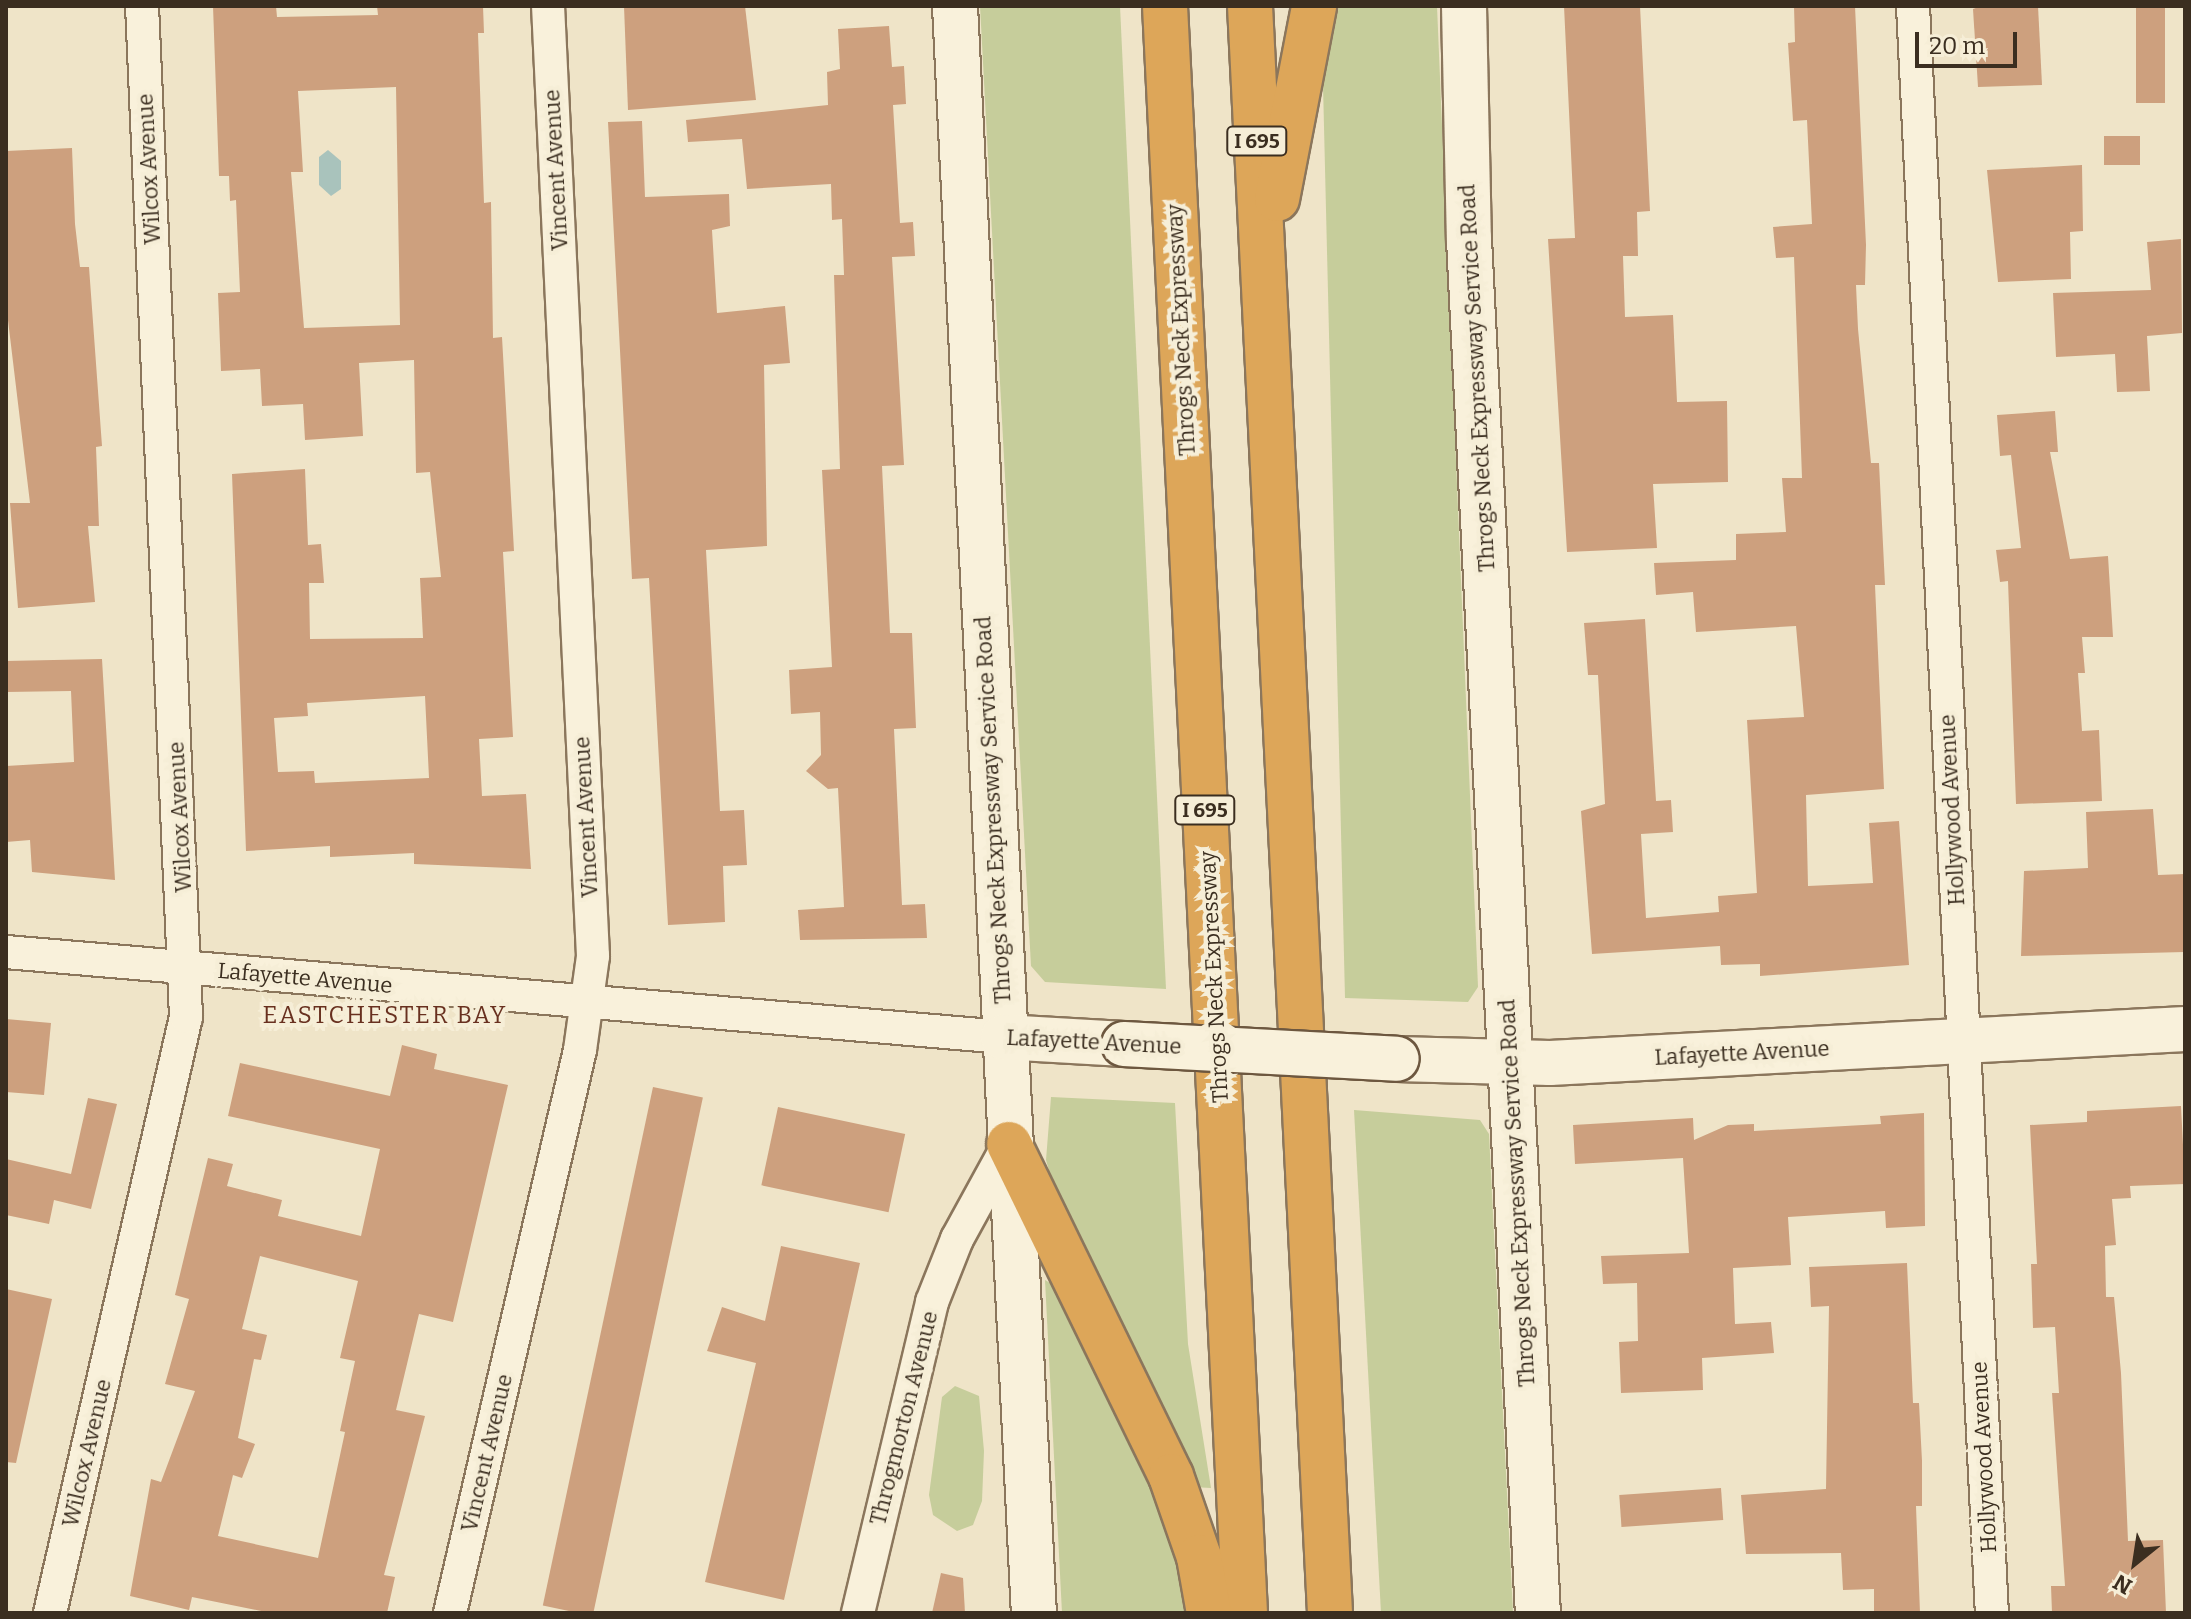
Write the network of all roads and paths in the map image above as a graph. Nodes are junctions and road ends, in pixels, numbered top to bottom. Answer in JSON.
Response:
{"nodes":[{"id":1,"x":142,"y":6,"type":"edge"},
{"id":2,"x":548,"y":6,"type":"edge"},
{"id":3,"x":955,"y":6,"type":"edge"},
{"id":4,"x":1165,"y":6,"type":"edge"},
{"id":5,"x":1250,"y":6,"type":"edge"},
{"id":6,"x":1314,"y":6,"type":"edge"},
{"id":7,"x":1464,"y":6,"type":"edge"},
{"id":8,"x":1913,"y":6,"type":"edge"},
{"id":9,"x":1264,"y":276,"type":"junction"},
{"id":10,"x":6,"y":952,"type":"edge"},
{"id":11,"x":186,"y":968,"type":"junction"},
{"id":12,"x":588,"y":1002,"type":"junction"},
{"id":13,"x":2185,"y":1029,"type":"edge"},
{"id":14,"x":1003,"y":1037,"type":"junction"},
{"id":15,"x":1964,"y":1041,"type":"junction"},
{"id":16,"x":1511,"y":1064,"type":"junction"},
{"id":17,"x":1009,"y":1144,"type":"junction"},
{"id":18,"x":50,"y":1613,"type":"edge"},
{"id":19,"x":450,"y":1613,"type":"edge"},
{"id":20,"x":858,"y":1613,"type":"edge"},
{"id":21,"x":1034,"y":1613,"type":"edge"},
{"id":22,"x":1209,"y":1613,"type":"edge"},
{"id":23,"x":1245,"y":1613,"type":"edge"},
{"id":24,"x":1330,"y":1613,"type":"edge"},
{"id":25,"x":1538,"y":1613,"type":"edge"},
{"id":26,"x":1992,"y":1613,"type":"edge"}],
"edges":[{"from":1,"to":11,"type":"street","name":"Wilcox Avenue"},
{"from":2,"to":12,"type":"street","name":"Vincent Avenue"},
{"from":3,"to":14,"type":"street","name":"Throgs Neck Expressway Service Road"},
{"from":4,"to":23,"type":"highway","name":"Throgs Neck Expressway","number":"I 695"},
{"from":5,"to":9,"type":"highway","number":"I 695"},
{"from":6,"to":9,"type":"highway"},
{"from":7,"to":16,"type":"street","name":"Throgs Neck Expressway Service Road"},
{"from":8,"to":15,"type":"street","name":"Hollywood Avenue"},
{"from":9,"to":24,"type":"highway","number":"I 695"},
{"from":10,"to":11,"type":"street","name":"Lafayette Avenue"},
{"from":11,"to":12,"type":"street","name":"Lafayette Avenue"},
{"from":11,"to":18,"type":"street","name":"Wilcox Avenue"},
{"from":12,"to":14,"type":"street","name":"Lafayette Avenue"},
{"from":12,"to":19,"type":"street","name":"Vincent Avenue"},
{"from":13,"to":15,"type":"street","name":"Lafayette Avenue"},
{"from":14,"to":16,"type":"street","name":"Lafayette Avenue","bridge":true},
{"from":14,"to":17,"type":"street","name":"Throgs Neck Expressway Service Road"},
{"from":15,"to":16,"type":"street","name":"Lafayette Avenue"},
{"from":15,"to":26,"type":"street","name":"Hollywood Avenue"},
{"from":16,"to":25,"type":"street","name":"Throgs Neck Expressway Service Road"},
{"from":17,"to":20,"type":"street","name":"Throgmorton Avenue"},
{"from":17,"to":21,"type":"street","name":"Throgs Neck Expressway Service Road"},
{"from":17,"to":22,"type":"highway"}]}
